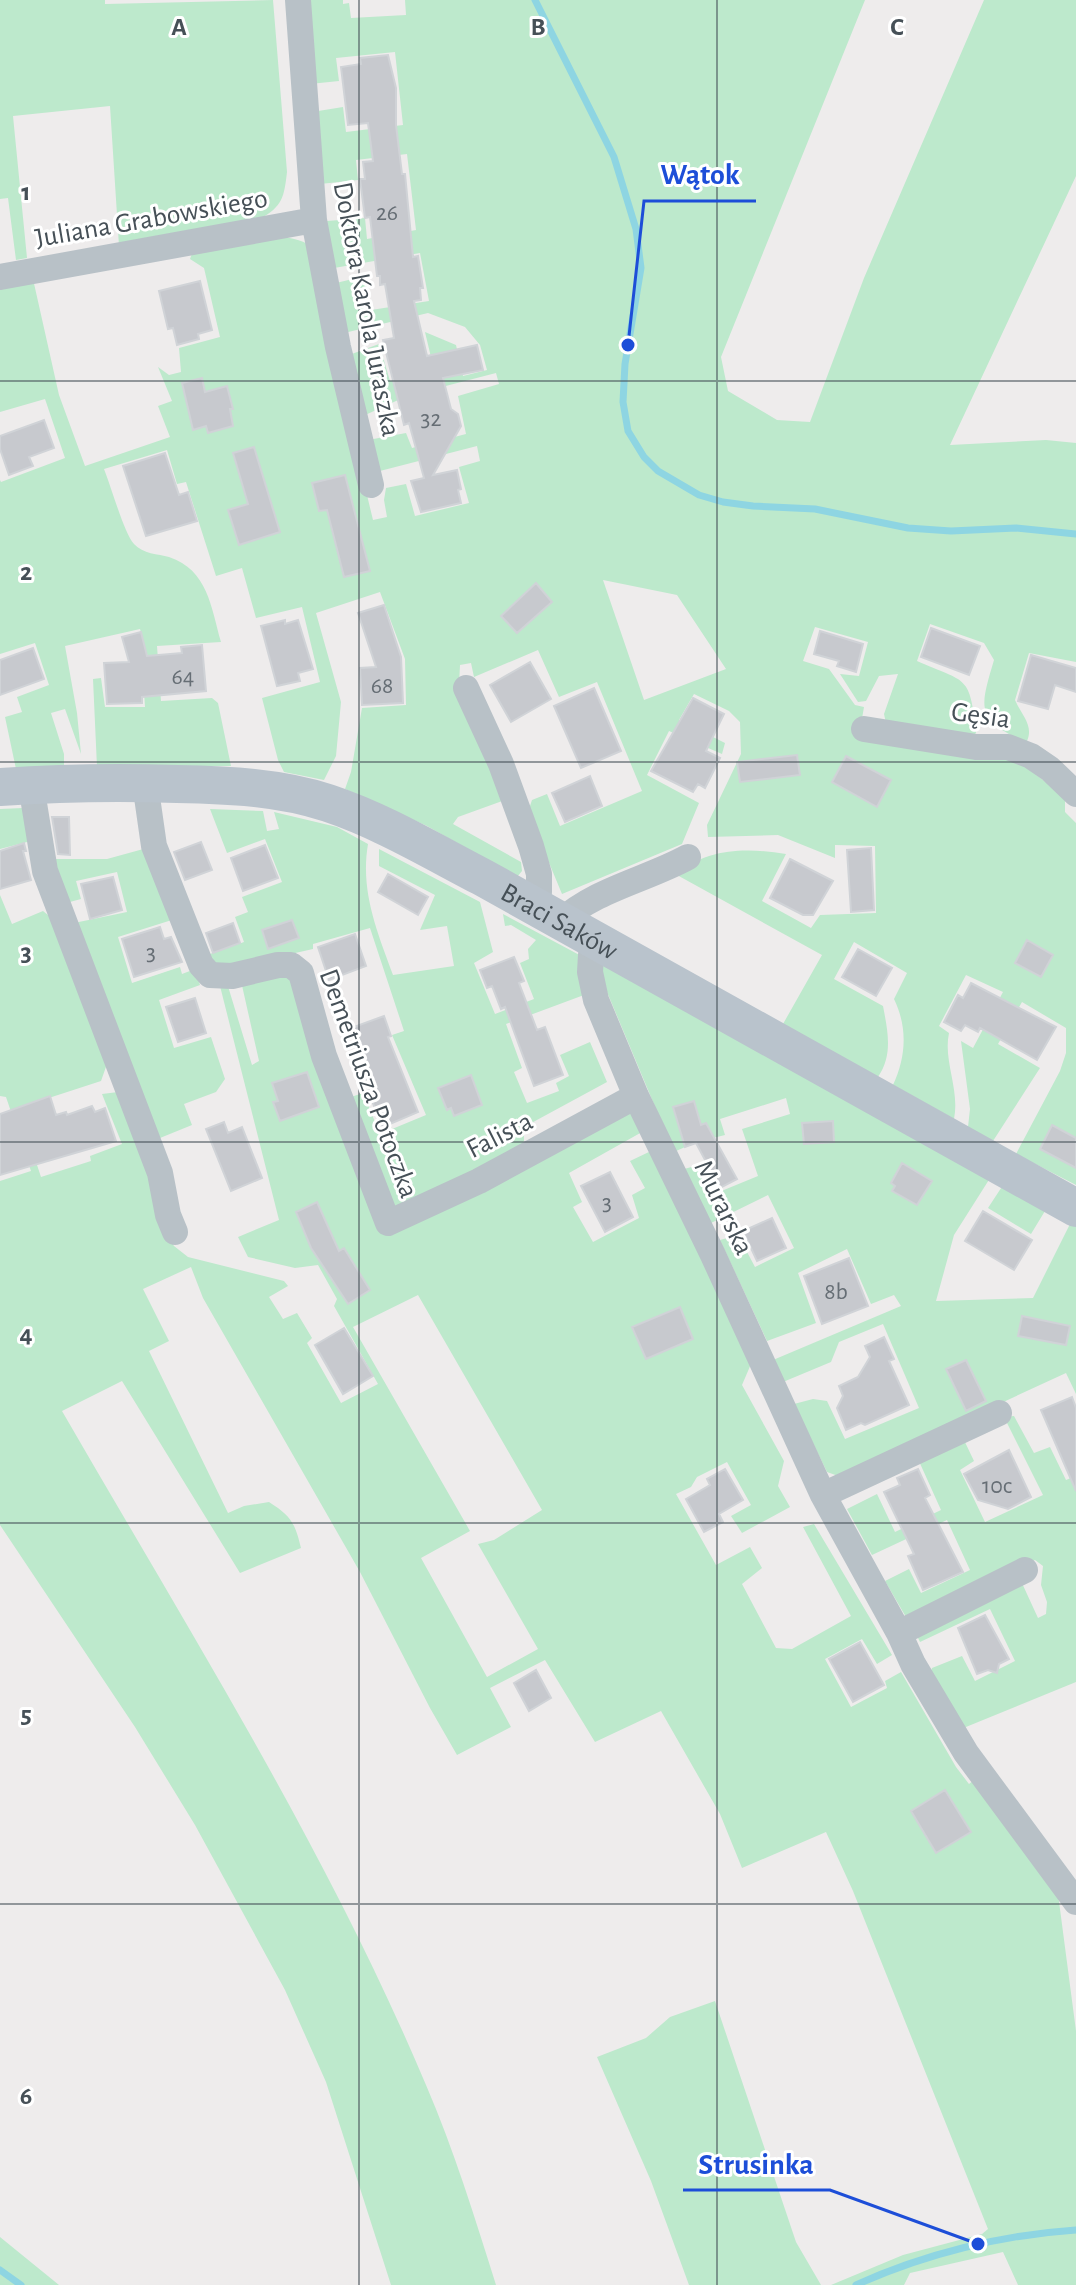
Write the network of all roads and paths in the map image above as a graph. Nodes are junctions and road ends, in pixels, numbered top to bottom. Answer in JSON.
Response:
{"nodes":[{"id":1,"x":298,"y":0,"type":"edge"},
{"id":2,"x":314,"y":220,"type":"junction"},
{"id":3,"x":0,"y":277,"type":"edge"},
{"id":4,"x":371,"y":485,"type":"dead end"},
{"id":5,"x":466,"y":688,"type":"dead end"},
{"id":6,"x":864,"y":729,"type":"dead end"},
{"id":7,"x":145,"y":783,"type":"junction"},
{"id":8,"x":15,"y":786,"type":"edge"},
{"id":9,"x":1076,"y":794,"type":"edge"},
{"id":10,"x":688,"y":857,"type":"dead end"},
{"id":11,"x":547,"y":914,"type":"junction"},
{"id":12,"x":596,"y":942,"type":"junction"},
{"id":13,"x":636,"y":1096,"type":"junction"},
{"id":14,"x":1076,"y":1208,"type":"edge"},
{"id":15,"x":388,"y":1223,"type":"joint"},
{"id":16,"x":175,"y":1232,"type":"dead end"},
{"id":17,"x":999,"y":1413,"type":"dead end"},
{"id":18,"x":823,"y":1495,"type":"junction"},
{"id":19,"x":1025,"y":1570,"type":"dead end"},
{"id":20,"x":899,"y":1633,"type":"junction"},
{"id":21,"x":1076,"y":1902,"type":"edge"}],
"edges":[{"from":1,"to":2,"type":"street","name":"Doktora Karola Juraszka"},
{"from":2,"to":3,"type":"street","name":"Juliana Grabowskiego"},
{"from":2,"to":4,"type":"street","name":"Doktora Karola Juraszka"},
{"from":5,"to":11,"type":"street"},
{"from":6,"to":9,"type":"street","name":"Gęsia"},
{"from":7,"to":8,"type":"street","name":"Braci Saków"},
{"from":7,"to":11,"type":"street","name":"Braci Saków"},
{"from":7,"to":15,"type":"street","name":"Demetriusza Potoczka"},
{"from":8,"to":16,"type":"street"},
{"from":10,"to":11,"type":"street"},
{"from":11,"to":12,"type":"street","name":"Braci Saków"},
{"from":12,"to":13,"type":"street","name":"Murarska"},
{"from":12,"to":14,"type":"street","name":"Braci Saków"},
{"from":13,"to":15,"type":"street","name":"Falista"},
{"from":13,"to":18,"type":"street","name":"Murarska"},
{"from":17,"to":18,"type":"street"},
{"from":18,"to":20,"type":"street","name":"Murarska"},
{"from":19,"to":20,"type":"street"},
{"from":20,"to":21,"type":"street","name":"Murarska"}]}
